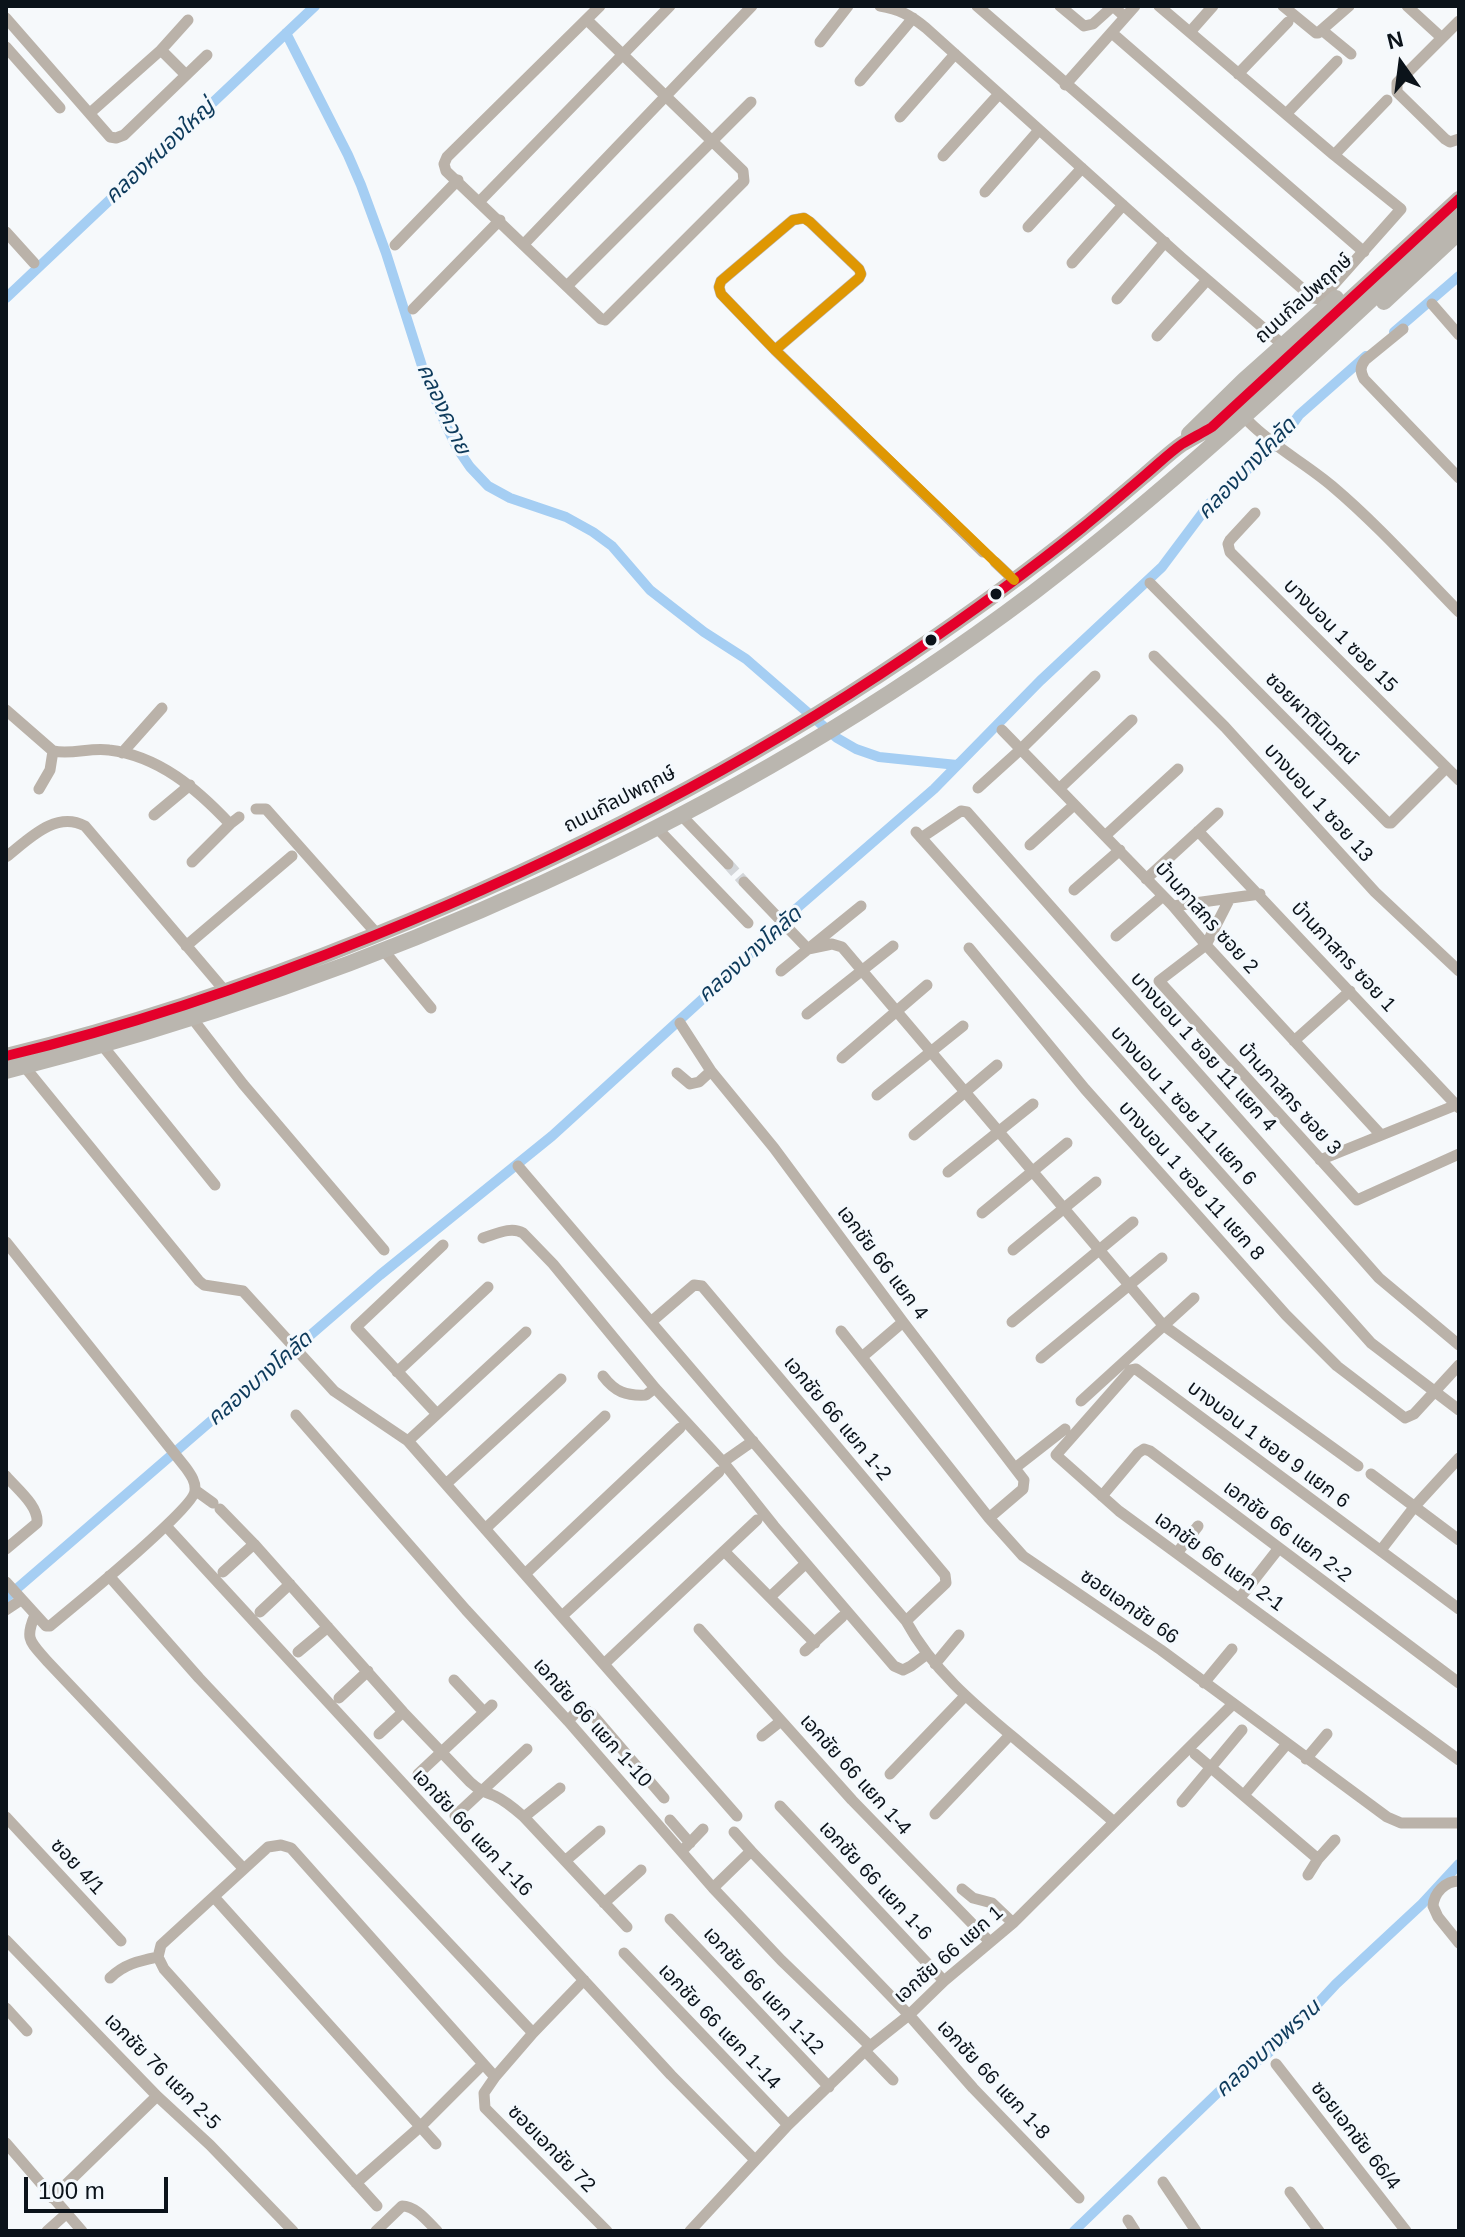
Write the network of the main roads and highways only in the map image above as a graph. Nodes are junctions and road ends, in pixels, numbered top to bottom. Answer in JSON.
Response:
{"nodes":[{"id":1,"x":1459,"y":187,"type":"edge"},
{"id":2,"x":1459,"y":199,"type":"edge"},
{"id":3,"x":1442,"y":202,"type":"junction"},
{"id":4,"x":1459,"y":211,"type":"edge"},
{"id":5,"x":1459,"y":218,"type":"edge"},
{"id":6,"x":1459,"y":232,"type":"edge"},
{"id":7,"x":1342,"y":316,"type":"junction"},
{"id":8,"x":1181,"y":445,"type":"junction"},
{"id":9,"x":1191,"y":462,"type":"junction"},
{"id":10,"x":6,"y":1056,"type":"edge"},
{"id":11,"x":6,"y":1071,"type":"edge"}],
"edges":[{"from":1,"to":3,"type":"main road","name":"ถนนกัลปพฤกษ์"},
{"from":2,"to":7,"type":"main road","name":"ถนนกัลปพฤกษ์"},
{"from":3,"to":4,"type":"main road"},
{"from":3,"to":8,"type":"main road","name":"ถนนกัลปพฤกษ์"},
{"from":5,"to":7,"type":"main road","name":"ถนนกัลปพฤกษ์"},
{"from":6,"to":9,"type":"main road","name":"ถนนกัลปพฤกษ์"},
{"from":7,"to":8,"type":"main road","name":"ถนนกัลปพฤกษ์"},
{"from":7,"to":9,"type":"main road","name":"ถนนกัลปพฤกษ์"},
{"from":8,"to":10,"type":"main road","name":"ถนนกัลปพฤกษ์"},
{"from":9,"to":11,"type":"main road","name":"ถนนกัลปพฤกษ์"}]}
